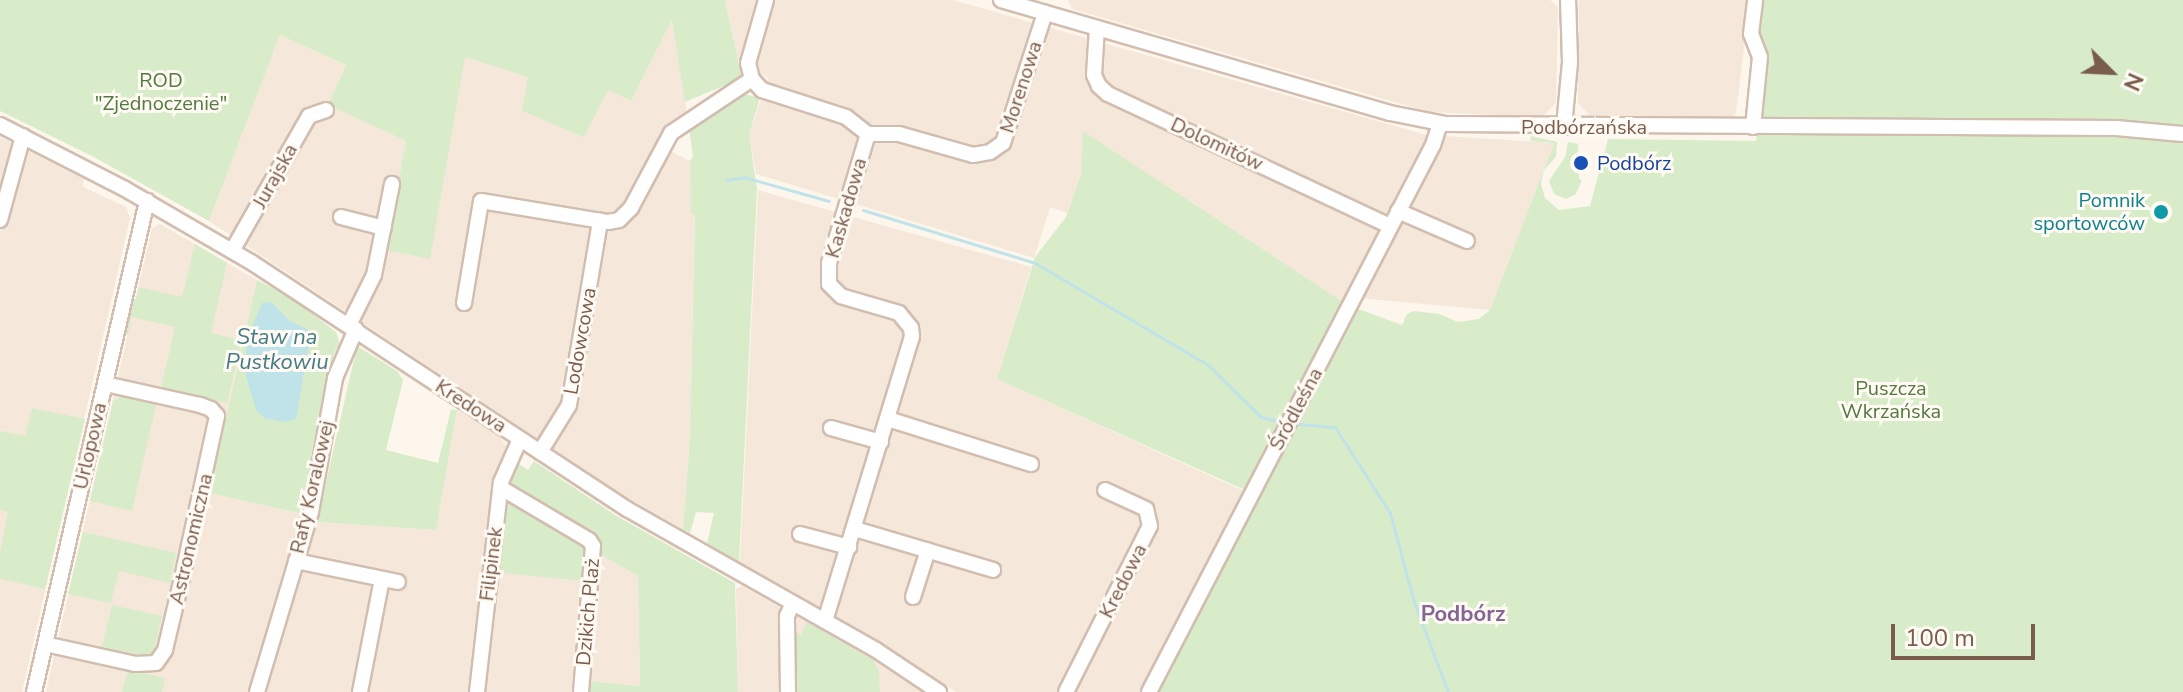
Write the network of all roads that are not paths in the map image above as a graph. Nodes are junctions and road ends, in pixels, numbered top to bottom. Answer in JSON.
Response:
{"nodes":[{"id":1,"x":766,"y":0,"type":"edge"},
{"id":2,"x":1001,"y":0,"type":"edge"},
{"id":3,"x":1059,"y":0,"type":"edge"},
{"id":4,"x":1568,"y":0,"type":"edge"},
{"id":5,"x":1755,"y":0,"type":"edge"},
{"id":6,"x":1050,"y":15,"type":"junction"},
{"id":7,"x":1097,"y":28,"type":"junction"},
{"id":8,"x":752,"y":79,"type":"junction"},
{"id":9,"x":326,"y":110,"type":"dead end"},
{"id":10,"x":1440,"y":124,"type":"junction"},
{"id":11,"x":0,"y":125,"type":"edge"},
{"id":12,"x":1564,"y":127,"type":"junction"},
{"id":13,"x":1753,"y":127,"type":"junction"},
{"id":14,"x":868,"y":134,"type":"junction"},
{"id":15,"x":2183,"y":134,"type":"edge"},
{"id":16,"x":23,"y":136,"type":"junction"},
{"id":17,"x":392,"y":184,"type":"dead end"},
{"id":18,"x":147,"y":201,"type":"junction"},
{"id":19,"x":1398,"y":211,"type":"junction"},
{"id":20,"x":341,"y":217,"type":"dead end"},
{"id":21,"x":0,"y":220,"type":"edge"},
{"id":22,"x":600,"y":221,"type":"junction"},
{"id":23,"x":1390,"y":226,"type":"junction"},
{"id":24,"x":384,"y":228,"type":"junction"},
{"id":25,"x":1467,"y":241,"type":"dead end"},
{"id":26,"x":232,"y":251,"type":"junction"},
{"id":27,"x":464,"y":303,"type":"dead end"},
{"id":28,"x":352,"y":327,"type":"junction"},
{"id":29,"x":105,"y":384,"type":"junction"},
{"id":30,"x":888,"y":419,"type":"junction"},
{"id":31,"x":831,"y":428,"type":"dead end"},
{"id":32,"x":520,"y":439,"type":"junction"},
{"id":33,"x":881,"y":442,"type":"junction"},
{"id":34,"x":540,"y":452,"type":"junction"},
{"id":35,"x":1031,"y":464,"type":"dead end"},
{"id":36,"x":501,"y":488,"type":"junction"},
{"id":37,"x":1105,"y":490,"type":"dead end"},
{"id":38,"x":855,"y":529,"type":"junction"},
{"id":39,"x":800,"y":534,"type":"dead end"},
{"id":40,"x":849,"y":547,"type":"junction"},
{"id":41,"x":928,"y":550,"type":"junction"},
{"id":42,"x":296,"y":561,"type":"junction"},
{"id":43,"x":993,"y":570,"type":"dead end"},
{"id":44,"x":382,"y":579,"type":"junction"},
{"id":45,"x":398,"y":582,"type":"dead end"},
{"id":46,"x":913,"y":597,"type":"dead end"},
{"id":47,"x":793,"y":603,"type":"junction"},
{"id":48,"x":825,"y":621,"type":"junction"},
{"id":49,"x":45,"y":644,"type":"junction"},
{"id":50,"x":34,"y":692,"type":"edge"},
{"id":51,"x":257,"y":692,"type":"edge"},
{"id":52,"x":360,"y":692,"type":"edge"},
{"id":53,"x":477,"y":692,"type":"edge"},
{"id":54,"x":581,"y":692,"type":"edge"},
{"id":55,"x":788,"y":692,"type":"edge"},
{"id":56,"x":939,"y":692,"type":"edge"},
{"id":57,"x":1066,"y":692,"type":"edge"},
{"id":58,"x":1149,"y":692,"type":"edge"}],
"edges":[{"from":1,"to":8,"type":"street"},
{"from":2,"to":6,"type":"street","name":"Podbórzańska"},
{"from":3,"to":6,"type":"street"},
{"from":4,"to":12,"type":"street"},
{"from":5,"to":13,"type":"street"},
{"from":6,"to":7,"type":"street","name":"Podbórzańska"},
{"from":6,"to":14,"type":"street","name":"Morenowa"},
{"from":7,"to":10,"type":"street","name":"Podbórzańska"},
{"from":7,"to":23,"type":"street","name":"Dolomitów"},
{"from":8,"to":14,"type":"street","name":"Morenowa"},
{"from":8,"to":22,"type":"street"},
{"from":9,"to":26,"type":"street","name":"Jurajska"},
{"from":10,"to":12,"type":"street","name":"Podbórzańska"},
{"from":10,"to":19,"type":"street","name":"Śródleśna"},
{"from":11,"to":16,"type":"street","name":"Kredowa"},
{"from":12,"to":13,"type":"street","name":"Podbórzańska"},
{"from":13,"to":15,"type":"street","name":"Podbórzańska"},
{"from":14,"to":30,"type":"street","name":"Kaskadowa"},
{"from":16,"to":18,"type":"street","name":"Kredowa"},
{"from":16,"to":21,"type":"street"},
{"from":17,"to":24,"type":"street"},
{"from":18,"to":26,"type":"street","name":"Kredowa"},
{"from":18,"to":29,"type":"street","name":"Urlopowa"},
{"from":19,"to":23,"type":"street","name":"Śródleśna"},
{"from":19,"to":25,"type":"street"},
{"from":20,"to":24,"type":"street"},
{"from":22,"to":27,"type":"street"},
{"from":22,"to":34,"type":"street","name":"Lodowcowa"},
{"from":23,"to":58,"type":"street","name":"Śródleśna"},
{"from":24,"to":28,"type":"street"},
{"from":26,"to":28,"type":"street","name":"Kredowa"},
{"from":28,"to":32,"type":"street","name":"Kredowa"},
{"from":28,"to":42,"type":"street","name":"Rafy Koralowej"},
{"from":29,"to":49,"type":"street","name":"Urlopowa"},
{"from":29,"to":49,"type":"street","name":"Astronomiczna"},
{"from":30,"to":33,"type":"street","name":"Kaskadowa"},
{"from":30,"to":35,"type":"street"},
{"from":31,"to":33,"type":"street"},
{"from":32,"to":34,"type":"street","name":"Kredowa"},
{"from":32,"to":36,"type":"street","name":"Filipinek"},
{"from":33,"to":38,"type":"street","name":"Kaskadowa"},
{"from":34,"to":47,"type":"street","name":"Kredowa"},
{"from":36,"to":53,"type":"street","name":"Filipinek"},
{"from":36,"to":54,"type":"street","name":"Dzikich Plaż"},
{"from":37,"to":57,"type":"street","name":"Kredowa"},
{"from":38,"to":40,"type":"street","name":"Kaskadowa"},
{"from":38,"to":41,"type":"street"},
{"from":39,"to":40,"type":"street"},
{"from":40,"to":48,"type":"street","name":"Kaskadowa"},
{"from":41,"to":43,"type":"street"},
{"from":41,"to":46,"type":"street"},
{"from":42,"to":44,"type":"street"},
{"from":42,"to":51,"type":"street","name":"Rafy Koralowej"},
{"from":44,"to":45,"type":"street"},
{"from":44,"to":52,"type":"street"},
{"from":47,"to":48,"type":"street","name":"Kredowa"},
{"from":47,"to":55,"type":"street"},
{"from":48,"to":56,"type":"street","name":"Kredowa"},
{"from":49,"to":50,"type":"street","name":"Urlopowa"}]}
